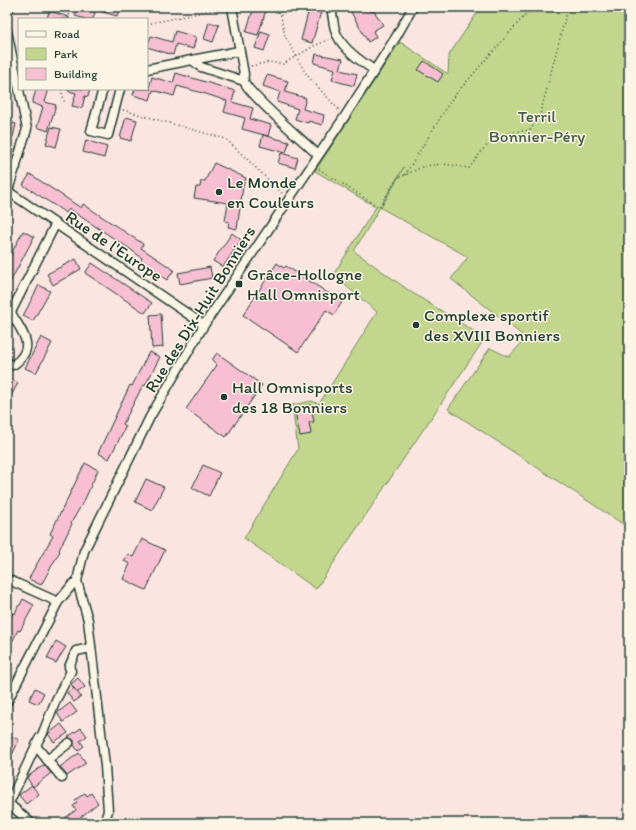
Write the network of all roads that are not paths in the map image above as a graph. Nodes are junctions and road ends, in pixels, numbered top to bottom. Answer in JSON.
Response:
{"nodes":[{"id":1,"x":10,"y":7,"type":"edge"},
{"id":2,"x":331,"y":7,"type":"edge"},
{"id":3,"x":413,"y":7,"type":"edge"},
{"id":4,"x":7,"y":8,"type":"edge"},
{"id":5,"x":232,"y":8,"type":"edge"},
{"id":6,"x":7,"y":31,"type":"edge"},
{"id":7,"x":239,"y":51,"type":"junction"},
{"id":8,"x":192,"y":60,"type":"junction"},
{"id":9,"x":148,"y":68,"type":"edge"},
{"id":10,"x":374,"y":70,"type":"junction"},
{"id":11,"x":244,"y":81,"type":"junction"},
{"id":12,"x":18,"y":85,"type":"edge"},
{"id":13,"x":19,"y":90,"type":"edge"},
{"id":14,"x":103,"y":90,"type":"edge"},
{"id":15,"x":120,"y":90,"type":"edge"},
{"id":16,"x":318,"y":155,"type":"junction"},
{"id":17,"x":7,"y":164,"type":"edge"},
{"id":18,"x":16,"y":167,"type":"junction"},
{"id":19,"x":8,"y":193,"type":"edge"},
{"id":20,"x":55,"y":225,"type":"junction"},
{"id":21,"x":9,"y":316,"type":"edge"},
{"id":22,"x":204,"y":325,"type":"junction"},
{"id":23,"x":7,"y":363,"type":"edge"},
{"id":24,"x":7,"y":579,"type":"edge"},
{"id":25,"x":78,"y":581,"type":"junction"},
{"id":26,"x":58,"y":602,"type":"junction"},
{"id":27,"x":91,"y":648,"type":"junction"},
{"id":28,"x":7,"y":702,"type":"edge"},
{"id":29,"x":69,"y":743,"type":"dead end"},
{"id":30,"x":36,"y":746,"type":"junction"},
{"id":31,"x":48,"y":760,"type":"junction"},
{"id":32,"x":62,"y":778,"type":"dead end"},
{"id":33,"x":8,"y":802,"type":"edge"},
{"id":34,"x":31,"y":823,"type":"edge"},
{"id":35,"x":104,"y":823,"type":"edge"}],
"edges":[{"from":1,"to":4,"type":"street"},
{"from":2,"to":10,"type":"street"},
{"from":3,"to":10,"type":"street","name":"Rue des Dix-Huit Bonniers"},
{"from":5,"to":7,"type":"street"},
{"from":6,"to":12,"type":"street"},
{"from":7,"to":8,"type":"street"},
{"from":7,"to":11,"type":"street"},
{"from":8,"to":9,"type":"street"},
{"from":8,"to":11,"type":"street"},
{"from":10,"to":16,"type":"street","name":"Rue des Dix-Huit Bonniers"},
{"from":11,"to":16,"type":"street"},
{"from":13,"to":18,"type":"street"},
{"from":14,"to":15,"type":"street"},
{"from":16,"to":22,"type":"street","name":"Rue des Dix-Huit Bonniers"},
{"from":17,"to":18,"type":"street"},
{"from":18,"to":19,"type":"street"},
{"from":19,"to":20,"type":"street","name":"Rue de l'Europe"},
{"from":20,"to":21,"type":"street"},
{"from":20,"to":22,"type":"street","name":"Rue de l'Europe"},
{"from":21,"to":23,"type":"street"},
{"from":22,"to":25,"type":"street","name":"Rue des Dix-Huit Bonniers"},
{"from":24,"to":26,"type":"street"},
{"from":25,"to":26,"type":"street"},
{"from":25,"to":27,"type":"street","name":"Rue des Dix-Huit Bonniers"},
{"from":26,"to":28,"type":"street"},
{"from":27,"to":30,"type":"street"},
{"from":27,"to":35,"type":"street","name":"Rue des Dix-Huit Bonniers"},
{"from":29,"to":31,"type":"street"},
{"from":30,"to":31,"type":"street"},
{"from":30,"to":33,"type":"street"},
{"from":31,"to":32,"type":"street"},
{"from":33,"to":34,"type":"street"}]}
